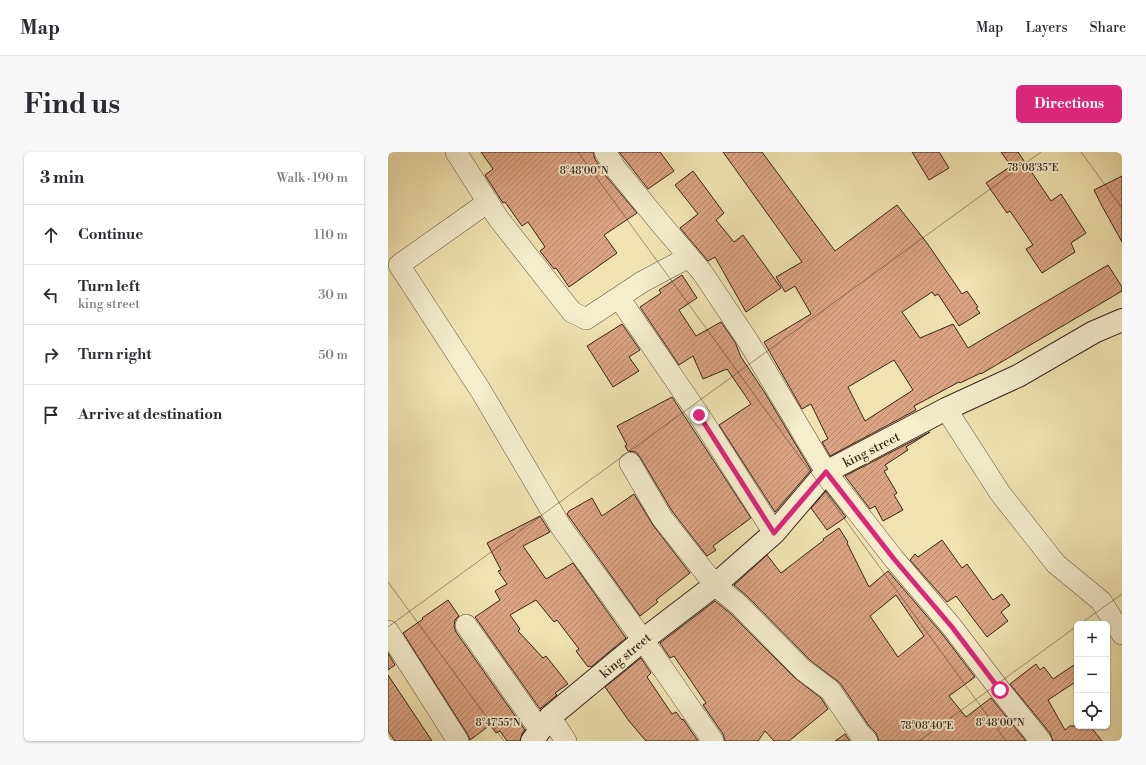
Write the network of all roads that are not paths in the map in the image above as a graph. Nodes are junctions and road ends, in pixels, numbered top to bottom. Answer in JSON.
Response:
{"nodes":[{"id":1,"x":456,"y":152,"type":"edge"},
{"id":2,"x":605,"y":152,"type":"edge"},
{"id":3,"x":488,"y":202,"type":"junction"},
{"id":4,"x":689,"y":258,"type":"junction"},
{"id":5,"x":619,"y":298,"type":"junction"},
{"id":6,"x":1122,"y":320,"type":"edge"},
{"id":7,"x":946,"y":409,"type":"junction"},
{"id":8,"x":630,"y":463,"type":"dead end"},
{"id":9,"x":826,"y":472,"type":"junction"},
{"id":10,"x":774,"y":533,"type":"junction"},
{"id":11,"x":715,"y":585,"type":"junction"},
{"id":12,"x":466,"y":625,"type":"dead end"},
{"id":13,"x":388,"y":630,"type":"edge"},
{"id":14,"x":1122,"y":634,"type":"edge"},
{"id":15,"x":643,"y":640,"type":"junction"},
{"id":16,"x":541,"y":729,"type":"edge"},
{"id":17,"x":458,"y":741,"type":"edge"},
{"id":18,"x":566,"y":741,"type":"edge"},
{"id":19,"x":713,"y":741,"type":"edge"},
{"id":20,"x":866,"y":741,"type":"edge"},
{"id":21,"x":1041,"y":741,"type":"edge"}],
"edges":[{"from":1,"to":3,"type":"street"},
{"from":2,"to":4,"type":"street"},
{"from":3,"to":5,"type":"street"},
{"from":3,"to":15,"type":"street"},
{"from":4,"to":5,"type":"street"},
{"from":4,"to":9,"type":"street"},
{"from":5,"to":10,"type":"street"},
{"from":6,"to":7,"type":"street","name":"king street"},
{"from":7,"to":9,"type":"street","name":"king street"},
{"from":7,"to":14,"type":"street"},
{"from":8,"to":11,"type":"street"},
{"from":9,"to":10,"type":"street","name":"king street"},
{"from":9,"to":21,"type":"street"},
{"from":10,"to":11,"type":"street","name":"king street"},
{"from":11,"to":15,"type":"street","name":"king street"},
{"from":11,"to":20,"type":"street"},
{"from":12,"to":16,"type":"street"},
{"from":13,"to":17,"type":"street"},
{"from":15,"to":16,"type":"street","name":"king street"},
{"from":15,"to":19,"type":"street"},
{"from":16,"to":18,"type":"street"}]}
